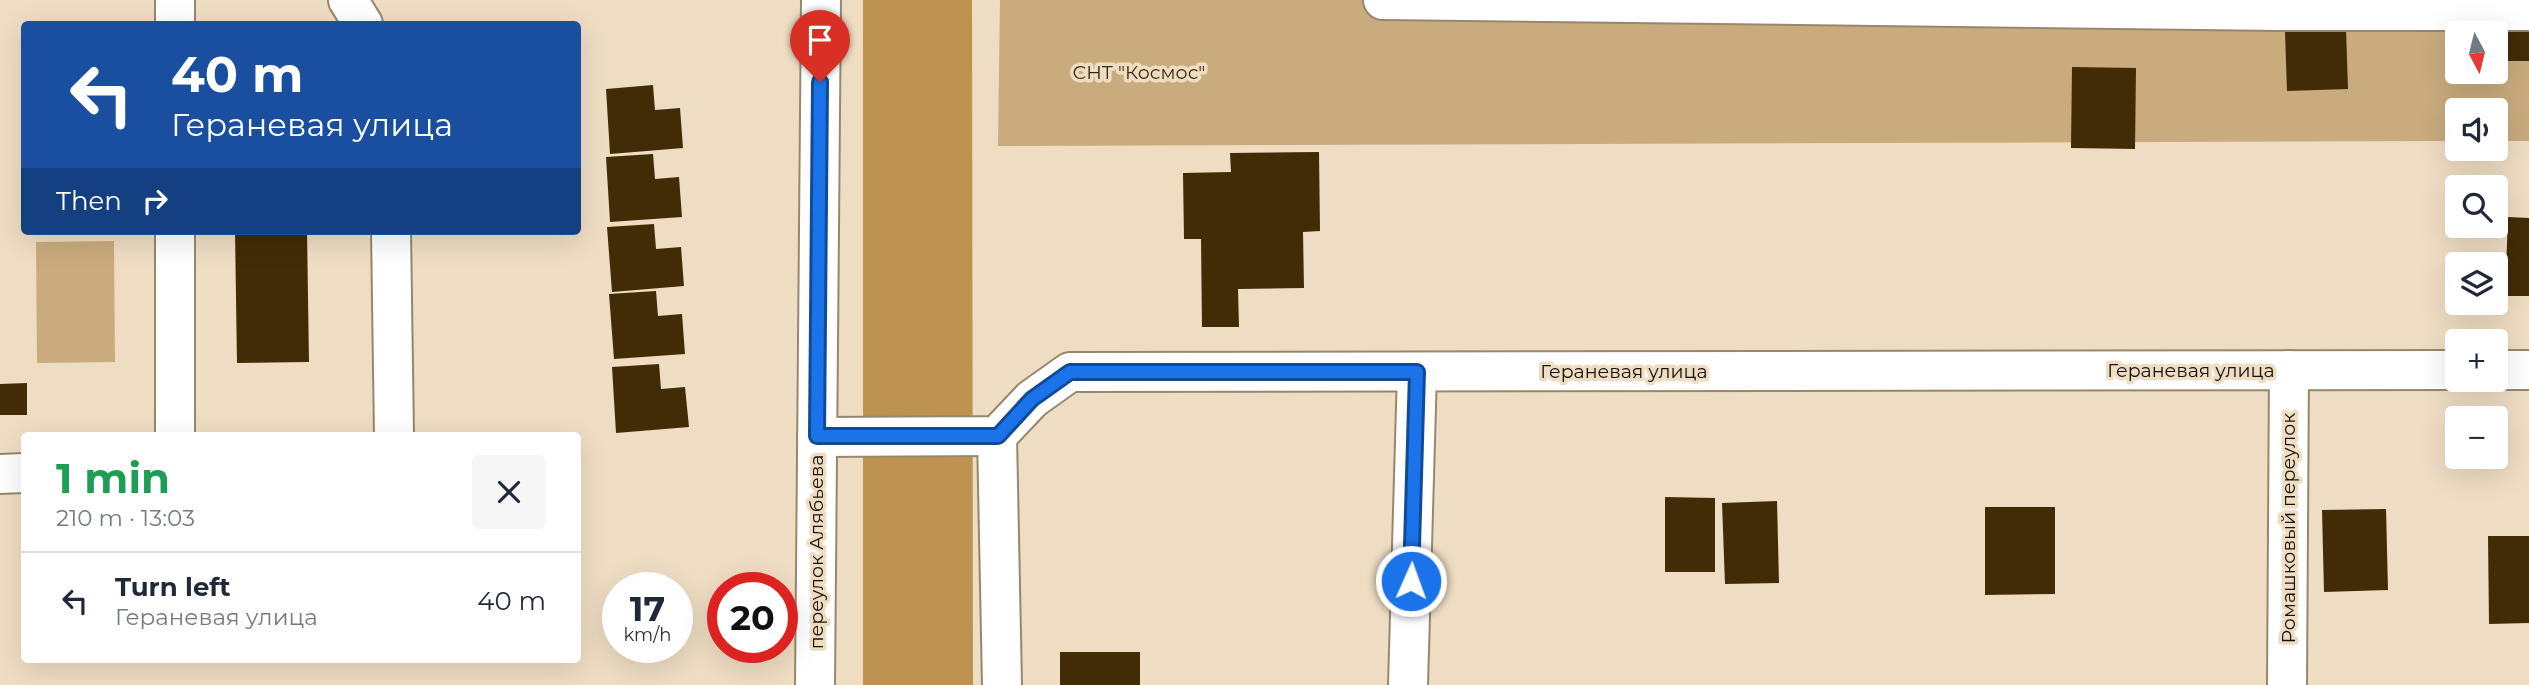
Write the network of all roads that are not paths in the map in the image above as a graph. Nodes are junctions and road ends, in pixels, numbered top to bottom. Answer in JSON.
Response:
{"nodes":[{"id":1,"x":175,"y":0,"type":"edge"},
{"id":2,"x":348,"y":0,"type":"edge"},
{"id":3,"x":821,"y":0,"type":"edge"},
{"id":4,"x":1383,"y":0,"type":"edge"},
{"id":5,"x":1618,"y":2,"type":"edge"},
{"id":6,"x":2280,"y":6,"type":"edge"},
{"id":7,"x":2529,"y":11,"type":"edge"},
{"id":8,"x":175,"y":21,"type":"edge"},
{"id":9,"x":361,"y":21,"type":"edge"},
{"id":10,"x":175,"y":235,"type":"edge"},
{"id":11,"x":391,"y":235,"type":"edge"},
{"id":12,"x":2289,"y":370,"type":"junction"},
{"id":13,"x":2445,"y":370,"type":"edge"},
{"id":14,"x":2508,"y":370,"type":"edge"},
{"id":15,"x":2529,"y":370,"type":"edge"},
{"id":16,"x":1417,"y":372,"type":"junction"},
{"id":17,"x":175,"y":432,"type":"edge"},
{"id":18,"x":394,"y":432,"type":"edge"},
{"id":19,"x":817,"y":436,"type":"junction"},
{"id":20,"x":998,"y":436,"type":"junction"},
{"id":21,"x":21,"y":473,"type":"edge"},
{"id":22,"x":0,"y":474,"type":"edge"},
{"id":23,"x":815,"y":685,"type":"edge"},
{"id":24,"x":1002,"y":685,"type":"edge"},
{"id":25,"x":1408,"y":685,"type":"edge"},
{"id":26,"x":2287,"y":685,"type":"edge"}],
"edges":[{"from":1,"to":8,"type":"main road"},
{"from":2,"to":9,"type":"main road"},
{"from":3,"to":19,"type":"main road","name":"переулок Алябьева"},
{"from":4,"to":5,"type":"main road"},
{"from":5,"to":6,"type":"main road"},
{"from":6,"to":7,"type":"main road"},
{"from":10,"to":17,"type":"main road"},
{"from":11,"to":18,"type":"main road"},
{"from":12,"to":13,"type":"main road","name":"Гераневая улица"},
{"from":12,"to":16,"type":"main road","name":"Гераневая улица"},
{"from":12,"to":26,"type":"main road","name":"Ромашковый переулок"},
{"from":14,"to":15,"type":"main road"},
{"from":16,"to":20,"type":"main road","name":"Гераневая улица"},
{"from":16,"to":25,"type":"main road"},
{"from":19,"to":20,"type":"main road"},
{"from":19,"to":23,"type":"main road","name":"переулок Алябьева"},
{"from":20,"to":24,"type":"main road"},
{"from":21,"to":22,"type":"main road"}]}
